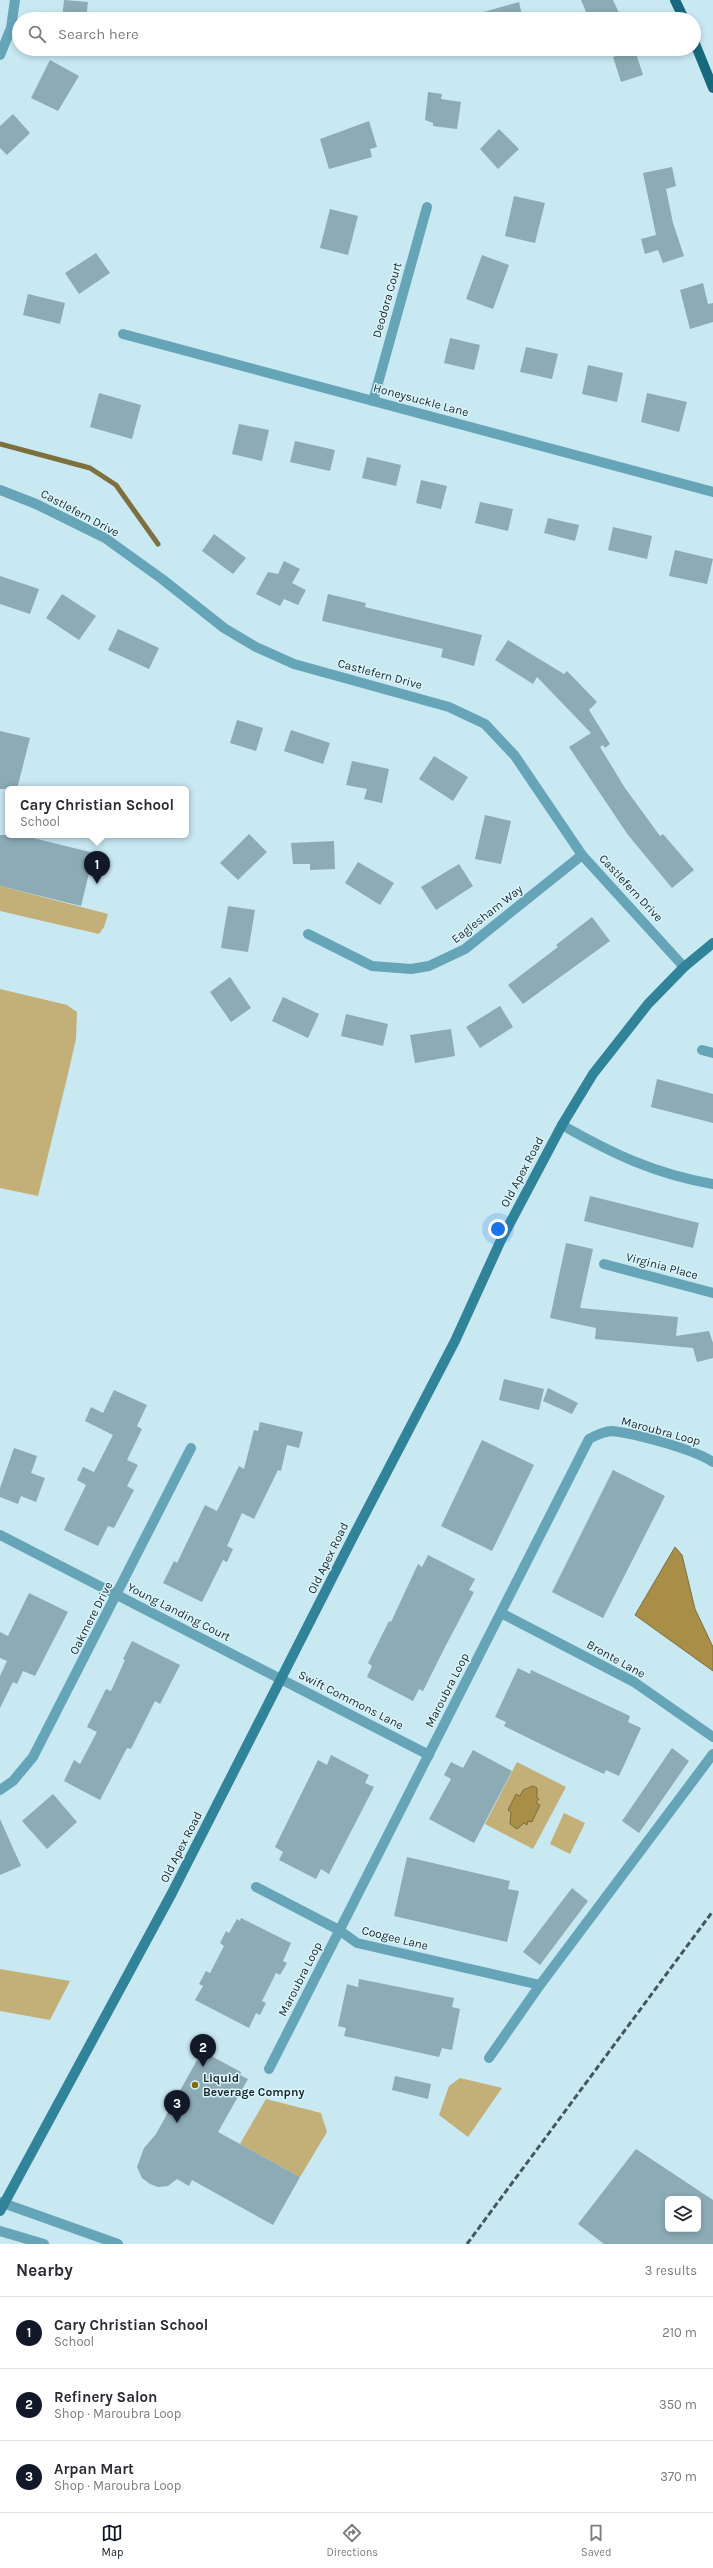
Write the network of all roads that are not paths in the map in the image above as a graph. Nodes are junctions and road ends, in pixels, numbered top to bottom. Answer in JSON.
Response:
{"nodes":[{"id":1,"x":15,"y":0,"type":"edge"},
{"id":2,"x":675,"y":0,"type":"edge"},
{"id":3,"x":13,"y":12,"type":"edge"},
{"id":4,"x":681,"y":12,"type":"edge"},
{"id":5,"x":12,"y":21,"type":"edge"},
{"id":6,"x":0,"y":55,"type":"edge"},
{"id":7,"x":700,"y":56,"type":"edge"},
{"id":8,"x":713,"y":88,"type":"edge"},
{"id":9,"x":427,"y":207,"type":"dead end"},
{"id":10,"x":123,"y":334,"type":"dead end"},
{"id":11,"x":373,"y":401,"type":"junction"},
{"id":12,"x":0,"y":490,"type":"edge"},
{"id":13,"x":713,"y":492,"type":"edge"},
{"id":14,"x":582,"y":855,"type":"junction"},
{"id":15,"x":308,"y":934,"type":"dead end"},
{"id":16,"x":713,"y":943,"type":"edge"},
{"id":17,"x":684,"y":967,"type":"junction"},
{"id":18,"x":702,"y":1050,"type":"dead end"},
{"id":19,"x":713,"y":1053,"type":"edge"},
{"id":20,"x":562,"y":1125,"type":"junction"},
{"id":21,"x":713,"y":1184,"type":"edge"},
{"id":22,"x":604,"y":1264,"type":"dead end"},
{"id":23,"x":713,"y":1293,"type":"edge"},
{"id":24,"x":191,"y":1448,"type":"dead end"},
{"id":25,"x":713,"y":1462,"type":"edge"},
{"id":26,"x":0,"y":1535,"type":"edge"},
{"id":27,"x":118,"y":1595,"type":"junction"},
{"id":28,"x":501,"y":1613,"type":"junction"},
{"id":29,"x":282,"y":1680,"type":"junction"},
{"id":30,"x":713,"y":1737,"type":"edge"},
{"id":31,"x":713,"y":1754,"type":"edge"},
{"id":32,"x":429,"y":1755,"type":"junction"},
{"id":33,"x":0,"y":1790,"type":"edge"},
{"id":34,"x":256,"y":1887,"type":"dead end"},
{"id":35,"x":339,"y":1930,"type":"junction"},
{"id":36,"x":540,"y":1985,"type":"junction"},
{"id":37,"x":489,"y":2058,"type":"dead end"},
{"id":38,"x":269,"y":2069,"type":"dead end"},
{"id":39,"x":1,"y":2206,"type":"edge"},
{"id":40,"x":0,"y":2231,"type":"edge"},
{"id":41,"x":44,"y":2244,"type":"edge"},
{"id":42,"x":118,"y":2244,"type":"edge"}],
"edges":[{"from":1,"to":3,"type":"street"},
{"from":2,"to":4,"type":"main road"},
{"from":5,"to":6,"type":"street"},
{"from":7,"to":8,"type":"main road"},
{"from":9,"to":11,"type":"street","name":"Deodora Court"},
{"from":10,"to":11,"type":"street","name":"Honeysuckle Lane"},
{"from":11,"to":13,"type":"street","name":"Honeysuckle Lane"},
{"from":12,"to":14,"type":"street","name":"Castlefern Drive"},
{"from":14,"to":15,"type":"street","name":"Eaglesham Way"},
{"from":14,"to":17,"type":"street","name":"Castlefern Drive"},
{"from":16,"to":17,"type":"main road","name":"Old Apex Road"},
{"from":17,"to":20,"type":"main road","name":"Old Apex Road"},
{"from":18,"to":19,"type":"street"},
{"from":20,"to":21,"type":"street"},
{"from":20,"to":29,"type":"main road","name":"Old Apex Road"},
{"from":22,"to":23,"type":"street","name":"Virginia Place"},
{"from":24,"to":27,"type":"street","name":"Oakmere Drive"},
{"from":25,"to":28,"type":"street","name":"Maroubra Loop"},
{"from":26,"to":27,"type":"street","name":"Young Landing Court"},
{"from":27,"to":29,"type":"street","name":"Young Landing Court"},
{"from":27,"to":33,"type":"street","name":"Oakmere Drive"},
{"from":28,"to":30,"type":"street","name":"Bronte Lane"},
{"from":28,"to":32,"type":"street","name":"Maroubra Loop"},
{"from":29,"to":32,"type":"street","name":"Swift Commons Lane"},
{"from":29,"to":39,"type":"main road","name":"Old Apex Road"},
{"from":31,"to":36,"type":"street"},
{"from":32,"to":35,"type":"street","name":"Maroubra Loop"},
{"from":34,"to":35,"type":"street","name":"Coogee Lane"},
{"from":35,"to":36,"type":"street","name":"Coogee Lane"},
{"from":35,"to":38,"type":"street","name":"Maroubra Loop"},
{"from":36,"to":37,"type":"street"},
{"from":39,"to":42,"type":"street"},
{"from":40,"to":41,"type":"street"}]}
